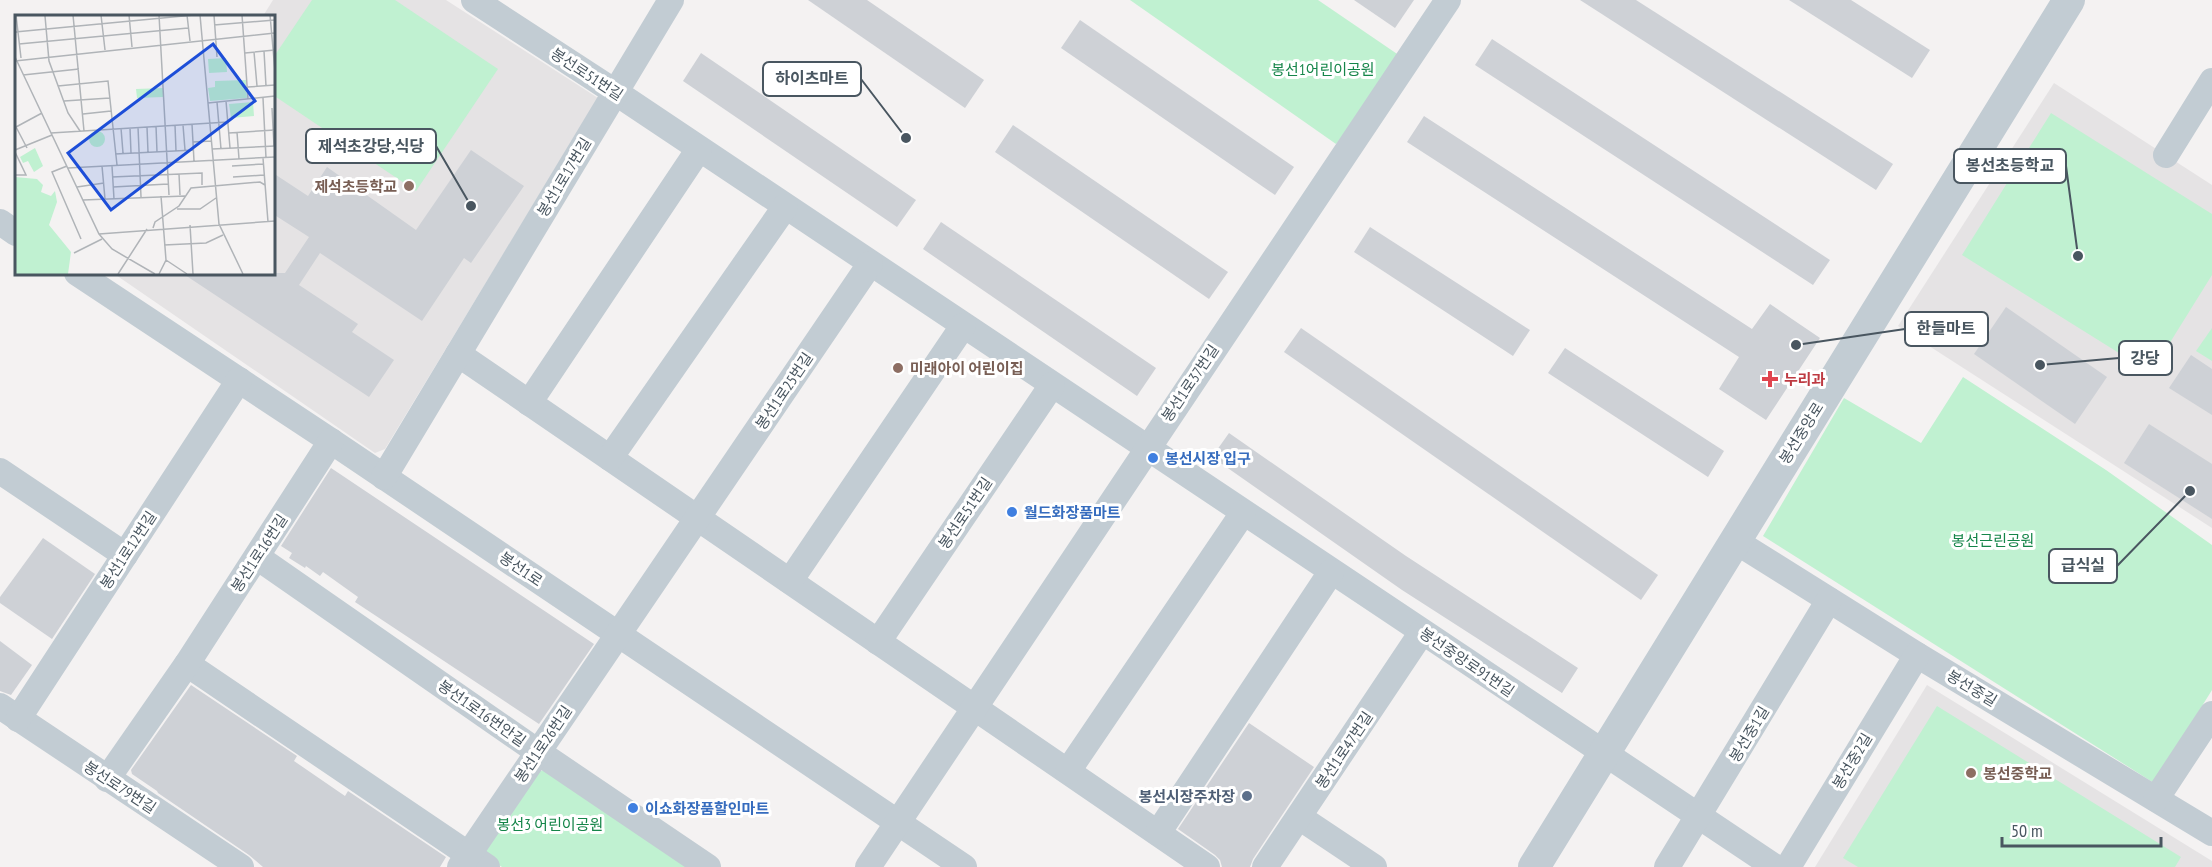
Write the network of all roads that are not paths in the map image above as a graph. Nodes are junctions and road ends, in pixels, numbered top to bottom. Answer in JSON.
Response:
{"nodes":[{"id":1,"x":474,"y":0,"type":"edge"},
{"id":2,"x":671,"y":0,"type":"edge"},
{"id":3,"x":1448,"y":0,"type":"edge"},
{"id":4,"x":2068,"y":0,"type":"edge"},
{"id":5,"x":2212,"y":81,"type":"edge"},
{"id":6,"x":615,"y":92,"type":"junction"},
{"id":7,"x":699,"y":149,"type":"junction"},
{"id":8,"x":2166,"y":155,"type":"dead end"},
{"id":9,"x":786,"y":207,"type":"junction"},
{"id":10,"x":0,"y":222,"type":"edge"},
{"id":11,"x":15,"y":232,"type":"edge"},
{"id":12,"x":870,"y":264,"type":"junction"},
{"id":13,"x":79,"y":274,"type":"edge"},
{"id":14,"x":963,"y":326,"type":"junction"},
{"id":15,"x":458,"y":354,"type":"junction"},
{"id":16,"x":238,"y":380,"type":"junction"},
{"id":17,"x":1052,"y":385,"type":"junction"},
{"id":18,"x":529,"y":403,"type":"junction"},
{"id":19,"x":332,"y":441,"type":"junction"},
{"id":20,"x":1147,"y":449,"type":"junction"},
{"id":21,"x":604,"y":454,"type":"junction"},
{"id":22,"x":0,"y":471,"type":"edge"},
{"id":23,"x":384,"y":477,"type":"junction"},
{"id":24,"x":1243,"y":513,"type":"junction"},
{"id":25,"x":698,"y":518,"type":"junction"},
{"id":26,"x":1735,"y":541,"type":"junction"},
{"id":27,"x":125,"y":555,"type":"junction"},
{"id":28,"x":257,"y":556,"type":"junction"},
{"id":29,"x":1331,"y":572,"type":"junction"},
{"id":30,"x":790,"y":581,"type":"junction"},
{"id":31,"x":1829,"y":600,"type":"junction"},
{"id":32,"x":1422,"y":632,"type":"junction"},
{"id":33,"x":618,"y":634,"type":"junction"},
{"id":34,"x":878,"y":642,"type":"junction"},
{"id":35,"x":1917,"y":655,"type":"junction"},
{"id":36,"x":187,"y":664,"type":"junction"},
{"id":37,"x":974,"y":707,"type":"junction"},
{"id":38,"x":9,"y":713,"type":"edge"},
{"id":39,"x":2212,"y":714,"type":"edge"},
{"id":40,"x":538,"y":752,"type":"junction"},
{"id":41,"x":1604,"y":753,"type":"junction"},
{"id":42,"x":1068,"y":771,"type":"junction"},
{"id":43,"x":107,"y":779,"type":"junction"},
{"id":44,"x":2156,"y":799,"type":"junction"},
{"id":45,"x":1299,"y":817,"type":"junction"},
{"id":46,"x":1699,"y":817,"type":"junction"},
{"id":47,"x":898,"y":822,"type":"junction"},
{"id":48,"x":1158,"y":833,"type":"junction"},
{"id":49,"x":2212,"y":833,"type":"edge"},
{"id":50,"x":471,"y":863,"type":"edge"},
{"id":51,"x":241,"y":867,"type":"edge"},
{"id":52,"x":708,"y":867,"type":"edge"},
{"id":53,"x":868,"y":867,"type":"edge"},
{"id":54,"x":964,"y":867,"type":"edge"},
{"id":55,"x":1207,"y":867,"type":"edge"},
{"id":56,"x":1265,"y":867,"type":"edge"},
{"id":57,"x":1374,"y":867,"type":"edge"},
{"id":58,"x":1533,"y":867,"type":"edge"},
{"id":59,"x":1667,"y":867,"type":"edge"},
{"id":60,"x":1775,"y":867,"type":"edge"},
{"id":61,"x":1788,"y":867,"type":"edge"}],
"edges":[{"from":1,"to":6,"type":"street","name":"봉선로51번길"},
{"from":2,"to":6,"type":"street","name":"봉선1로17번길"},
{"from":3,"to":20,"type":"street","name":"봉선1로37번길"},
{"from":4,"to":26,"type":"street","name":"봉선중앙로"},
{"from":5,"to":8,"type":"street"},
{"from":6,"to":7,"type":"street","name":"봉선로51번길"},
{"from":6,"to":15,"type":"street","name":"봉선1로17번길"},
{"from":7,"to":9,"type":"street","name":"봉선로51번길"},
{"from":7,"to":18,"type":"street"},
{"from":9,"to":12,"type":"street","name":"봉선로51번길"},
{"from":9,"to":21,"type":"street"},
{"from":10,"to":11,"type":"street"},
{"from":12,"to":14,"type":"street","name":"봉선로51번길"},
{"from":12,"to":25,"type":"street","name":"봉선1로25번길"},
{"from":13,"to":16,"type":"street","name":"봉선1로"},
{"from":14,"to":17,"type":"street","name":"봉선로51번길"},
{"from":14,"to":30,"type":"street"},
{"from":15,"to":18,"type":"street"},
{"from":15,"to":23,"type":"street","name":"봉선1로17번길"},
{"from":16,"to":19,"type":"street","name":"봉선1로"},
{"from":16,"to":27,"type":"street","name":"봉선1로12번길"},
{"from":17,"to":20,"type":"street","name":"봉선로51번길"},
{"from":17,"to":34,"type":"street","name":"봉선로51번길"},
{"from":18,"to":21,"type":"street"},
{"from":19,"to":23,"type":"street","name":"봉선1로"},
{"from":19,"to":28,"type":"street","name":"봉선1로16번길"},
{"from":20,"to":24,"type":"street","name":"봉선중앙로91번길"},
{"from":20,"to":37,"type":"street","name":"봉선1로37번길"},
{"from":21,"to":25,"type":"street"},
{"from":22,"to":27,"type":"street"},
{"from":23,"to":33,"type":"street","name":"봉선1로"},
{"from":24,"to":29,"type":"street","name":"봉선중앙로91번길"},
{"from":24,"to":42,"type":"street"},
{"from":25,"to":30,"type":"street"},
{"from":25,"to":33,"type":"street","name":"봉선1로25번길"},
{"from":26,"to":31,"type":"street","name":"봉선중길"},
{"from":26,"to":41,"type":"street","name":"봉선중앙로"},
{"from":27,"to":38,"type":"street","name":"봉선1로12번길"},
{"from":28,"to":36,"type":"street","name":"봉선1로16번길"},
{"from":28,"to":40,"type":"street","name":"봉선1로16번안길"},
{"from":29,"to":32,"type":"street","name":"봉선중앙로91번길"},
{"from":29,"to":48,"type":"street"},
{"from":30,"to":34,"type":"street"},
{"from":31,"to":35,"type":"street","name":"봉선중길"},
{"from":31,"to":46,"type":"street","name":"봉선중1길"},
{"from":32,"to":41,"type":"street","name":"봉선중앙로91번길"},
{"from":32,"to":45,"type":"street","name":"봉선1로47번길"},
{"from":33,"to":40,"type":"street","name":"봉선1로26번길"},
{"from":33,"to":47,"type":"street","name":"봉선1로"},
{"from":34,"to":37,"type":"street"},
{"from":35,"to":44,"type":"street","name":"봉선중길"},
{"from":35,"to":61,"type":"street","name":"봉선중2길"},
{"from":36,"to":43,"type":"street","name":"봉선1로16번길"},
{"from":36,"to":50,"type":"street","name":"봉선1로26번길"},
{"from":37,"to":42,"type":"street"},
{"from":37,"to":47,"type":"street","name":"봉선1로37번길"},
{"from":38,"to":43,"type":"street","name":"봉선로79번길"},
{"from":39,"to":44,"type":"street"},
{"from":40,"to":50,"type":"street","name":"봉선1로26번길"},
{"from":40,"to":52,"type":"street","name":"봉선1로16번안길"},
{"from":41,"to":46,"type":"street","name":"봉선중앙로91번길"},
{"from":41,"to":58,"type":"street","name":"봉선중앙로"},
{"from":42,"to":48,"type":"street"},
{"from":43,"to":51,"type":"street","name":"봉선로79번길"},
{"from":44,"to":49,"type":"street","name":"봉선중길"},
{"from":45,"to":56,"type":"street","name":"봉선1로47번길"},
{"from":45,"to":57,"type":"street"},
{"from":46,"to":59,"type":"street","name":"봉선중1길"},
{"from":46,"to":60,"type":"street","name":"봉선중앙로91번길"},
{"from":47,"to":53,"type":"street","name":"봉선1로37번길"},
{"from":47,"to":54,"type":"street","name":"봉선1로"},
{"from":48,"to":55,"type":"street"}]}
